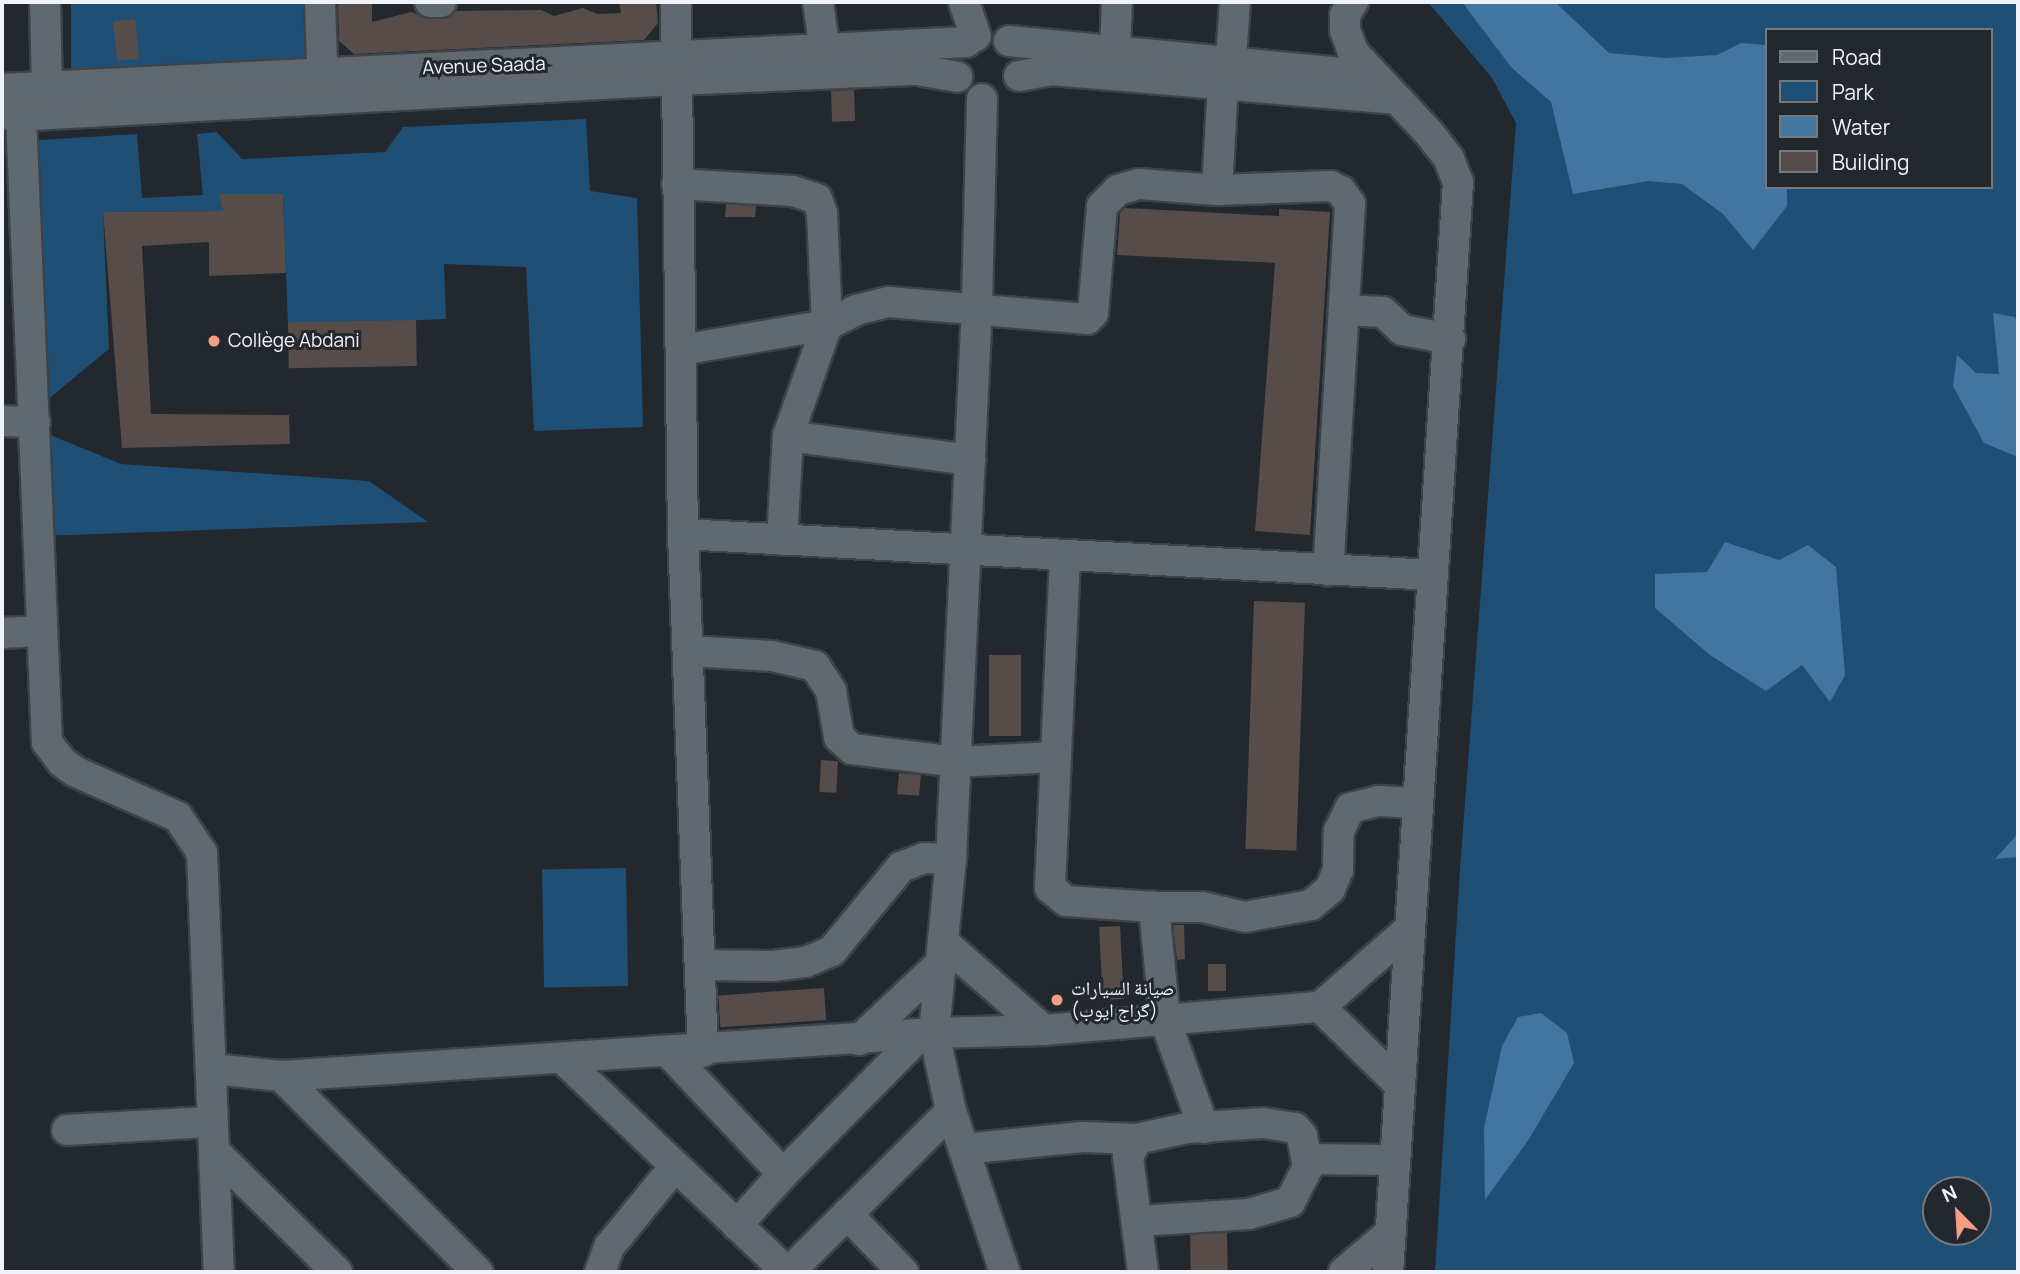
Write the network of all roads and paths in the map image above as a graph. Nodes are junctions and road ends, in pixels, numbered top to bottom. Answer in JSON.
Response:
{"nodes":[{"id":1,"x":45,"y":2,"type":"edge"},
{"id":2,"x":320,"y":2,"type":"edge"},
{"id":3,"x":430,"y":2,"type":"edge"},
{"id":4,"x":441,"y":2,"type":"edge"},
{"id":5,"x":676,"y":2,"type":"edge"},
{"id":6,"x":818,"y":2,"type":"edge"},
{"id":7,"x":964,"y":2,"type":"edge"},
{"id":8,"x":1117,"y":2,"type":"edge"},
{"id":9,"x":1235,"y":2,"type":"edge"},
{"id":10,"x":1353,"y":2,"type":"edge"},
{"id":11,"x":971,"y":39,"type":"junction"},
{"id":12,"x":1009,"y":41,"type":"junction"},
{"id":13,"x":825,"y":51,"type":"junction"},
{"id":14,"x":1111,"y":62,"type":"junction"},
{"id":15,"x":676,"y":69,"type":"junction"},
{"id":16,"x":1227,"y":72,"type":"junction"},
{"id":17,"x":1019,"y":76,"type":"junction"},
{"id":18,"x":1376,"y":76,"type":"junction"},
{"id":19,"x":957,"y":78,"type":"junction"},
{"id":20,"x":323,"y":86,"type":"junction"},
{"id":21,"x":47,"y":88,"type":"junction"},
{"id":22,"x":2,"y":89,"type":"edge"},
{"id":23,"x":982,"y":99,"type":"junction"},
{"id":24,"x":1395,"y":99,"type":"junction"},
{"id":25,"x":11,"y":116,"type":"edge"},
{"id":26,"x":677,"y":184,"type":"junction"},
{"id":27,"x":1217,"y":190,"type":"junction"},
{"id":28,"x":977,"y":306,"type":"junction"},
{"id":29,"x":1344,"y":310,"type":"junction"},
{"id":30,"x":827,"y":325,"type":"junction"},
{"id":31,"x":1450,"y":339,"type":"junction"},
{"id":32,"x":681,"y":350,"type":"junction"},
{"id":33,"x":2,"y":421,"type":"edge"},
{"id":34,"x":35,"y":422,"type":"junction"},
{"id":35,"x":788,"y":436,"type":"junction"},
{"id":36,"x":970,"y":460,"type":"junction"},
{"id":37,"x":682,"y":534,"type":"junction"},
{"id":38,"x":782,"y":540,"type":"junction"},
{"id":39,"x":963,"y":552,"type":"junction"},
{"id":40,"x":1065,"y":557,"type":"junction"},
{"id":41,"x":1328,"y":570,"type":"junction"},
{"id":42,"x":1433,"y":575,"type":"junction"},
{"id":43,"x":41,"y":631,"type":"junction"},
{"id":44,"x":2,"y":633,"type":"edge"},
{"id":45,"x":689,"y":650,"type":"junction"},
{"id":46,"x":1055,"y":757,"type":"junction"},
{"id":47,"x":956,"y":762,"type":"junction"},
{"id":48,"x":1417,"y":803,"type":"junction"},
{"id":49,"x":951,"y":859,"type":"junction"},
{"id":50,"x":1154,"y":907,"type":"junction"},
{"id":51,"x":1408,"y":930,"type":"junction"},
{"id":52,"x":942,"y":952,"type":"junction"},
{"id":53,"x":700,"y":965,"type":"junction"},
{"id":54,"x":1321,"y":1007,"type":"junction"},
{"id":55,"x":1165,"y":1020,"type":"junction"},
{"id":56,"x":1044,"y":1030,"type":"junction"},
{"id":57,"x":927,"y":1034,"type":"junction"},
{"id":58,"x":859,"y":1040,"type":"junction"},
{"id":59,"x":703,"y":1052,"type":"junction"},
{"id":60,"x":670,"y":1054,"type":"junction"},
{"id":61,"x":562,"y":1058,"type":"junction"},
{"id":62,"x":213,"y":1069,"type":"junction"},
{"id":63,"x":281,"y":1076,"type":"junction"},
{"id":64,"x":1399,"y":1084,"type":"junction"},
{"id":65,"x":951,"y":1111,"type":"junction"},
{"id":66,"x":212,"y":1122,"type":"junction"},
{"id":67,"x":1204,"y":1128,"type":"junction"},
{"id":68,"x":67,"y":1130,"type":"dead end"},
{"id":69,"x":1137,"y":1139,"type":"junction"},
{"id":70,"x":964,"y":1149,"type":"junction"},
{"id":71,"x":215,"y":1152,"type":"junction"},
{"id":72,"x":1307,"y":1158,"type":"junction"},
{"id":73,"x":1395,"y":1160,"type":"junction"},
{"id":74,"x":675,"y":1166,"type":"junction"},
{"id":75,"x":783,"y":1174,"type":"junction"},
{"id":76,"x":847,"y":1214,"type":"junction"},
{"id":77,"x":1138,"y":1221,"type":"junction"},
{"id":78,"x":737,"y":1225,"type":"junction"},
{"id":79,"x":1391,"y":1232,"type":"junction"},
{"id":80,"x":219,"y":1272,"type":"edge"},
{"id":81,"x":337,"y":1272,"type":"edge"},
{"id":82,"x":478,"y":1272,"type":"edge"},
{"id":83,"x":600,"y":1272,"type":"edge"},
{"id":84,"x":788,"y":1272,"type":"edge"},
{"id":85,"x":903,"y":1272,"type":"edge"},
{"id":86,"x":1005,"y":1272,"type":"edge"},
{"id":87,"x":1143,"y":1272,"type":"edge"},
{"id":88,"x":1344,"y":1272,"type":"edge"},
{"id":89,"x":1388,"y":1272,"type":"edge"}],
"edges":[{"from":1,"to":21,"type":"street"},
{"from":2,"to":20,"type":"street"},
{"from":3,"to":4,"type":"street"},
{"from":5,"to":15,"type":"street"},
{"from":6,"to":13,"type":"street"},
{"from":7,"to":11,"type":"street"},
{"from":8,"to":14,"type":"street"},
{"from":9,"to":16,"type":"street"},
{"from":10,"to":18,"type":"street"},
{"from":11,"to":12,"type":"street"},
{"from":11,"to":13,"type":"street","name":"Avenue Saada"},
{"from":11,"to":19,"type":"street"},
{"from":12,"to":14,"type":"street"},
{"from":12,"to":17,"type":"street"},
{"from":13,"to":15,"type":"street","name":"Avenue Saada"},
{"from":14,"to":16,"type":"street"},
{"from":14,"to":17,"type":"street"},
{"from":15,"to":19,"type":"street","name":"Avenue Saada"},
{"from":15,"to":20,"type":"street","name":"Avenue Saada"},
{"from":15,"to":26,"type":"street"},
{"from":16,"to":18,"type":"street"},
{"from":16,"to":24,"type":"street"},
{"from":16,"to":27,"type":"street"},
{"from":17,"to":23,"type":"street"},
{"from":18,"to":24,"type":"street"},
{"from":19,"to":23,"type":"street"},
{"from":20,"to":21,"type":"street","name":"Avenue Saada"},
{"from":20,"to":25,"type":"street","name":"Avenue Saada"},
{"from":21,"to":22,"type":"street","name":"Avenue Saada"},
{"from":21,"to":25,"type":"street"},
{"from":23,"to":28,"type":"street"},
{"from":24,"to":31,"type":"street"},
{"from":25,"to":34,"type":"street"},
{"from":26,"to":30,"type":"street"},
{"from":26,"to":32,"type":"street"},
{"from":27,"to":28,"type":"street"},
{"from":27,"to":29,"type":"street"},
{"from":28,"to":30,"type":"street"},
{"from":28,"to":36,"type":"street"},
{"from":29,"to":31,"type":"street"},
{"from":29,"to":41,"type":"street"},
{"from":30,"to":32,"type":"street"},
{"from":30,"to":35,"type":"street"},
{"from":31,"to":42,"type":"street"},
{"from":32,"to":37,"type":"street"},
{"from":33,"to":34,"type":"street"},
{"from":34,"to":43,"type":"street"},
{"from":35,"to":36,"type":"street"},
{"from":35,"to":38,"type":"street"},
{"from":36,"to":39,"type":"street"},
{"from":37,"to":38,"type":"street"},
{"from":37,"to":45,"type":"street"},
{"from":38,"to":39,"type":"street"},
{"from":39,"to":40,"type":"street"},
{"from":39,"to":47,"type":"street"},
{"from":40,"to":41,"type":"street"},
{"from":40,"to":46,"type":"street"},
{"from":41,"to":42,"type":"street"},
{"from":42,"to":48,"type":"street"},
{"from":43,"to":44,"type":"street"},
{"from":43,"to":62,"type":"street"},
{"from":45,"to":47,"type":"street"},
{"from":45,"to":53,"type":"street"},
{"from":46,"to":47,"type":"street"},
{"from":46,"to":50,"type":"street"},
{"from":47,"to":49,"type":"street"},
{"from":48,"to":50,"type":"street"},
{"from":48,"to":51,"type":"street"},
{"from":49,"to":52,"type":"street"},
{"from":49,"to":53,"type":"street"},
{"from":50,"to":55,"type":"street"},
{"from":51,"to":54,"type":"street"},
{"from":51,"to":64,"type":"street"},
{"from":52,"to":56,"type":"street"},
{"from":52,"to":57,"type":"street"},
{"from":52,"to":58,"type":"street"},
{"from":53,"to":59,"type":"street"},
{"from":54,"to":55,"type":"street"},
{"from":54,"to":64,"type":"street"},
{"from":55,"to":56,"type":"street"},
{"from":55,"to":67,"type":"street"},
{"from":56,"to":57,"type":"street"},
{"from":57,"to":58,"type":"street"},
{"from":57,"to":65,"type":"street"},
{"from":57,"to":75,"type":"street"},
{"from":58,"to":59,"type":"street"},
{"from":59,"to":60,"type":"street"},
{"from":60,"to":61,"type":"street"},
{"from":60,"to":75,"type":"street"},
{"from":61,"to":63,"type":"street"},
{"from":61,"to":74,"type":"street"},
{"from":62,"to":63,"type":"street"},
{"from":62,"to":66,"type":"street"},
{"from":63,"to":82,"type":"street"},
{"from":64,"to":73,"type":"street"},
{"from":65,"to":70,"type":"street"},
{"from":65,"to":76,"type":"street"},
{"from":66,"to":68,"type":"street"},
{"from":66,"to":71,"type":"street"},
{"from":67,"to":69,"type":"street"},
{"from":67,"to":72,"type":"street"},
{"from":69,"to":70,"type":"street"},
{"from":69,"to":77,"type":"street"},
{"from":70,"to":86,"type":"street"},
{"from":71,"to":80,"type":"street"},
{"from":71,"to":81,"type":"street"},
{"from":72,"to":73,"type":"street"},
{"from":72,"to":77,"type":"street"},
{"from":73,"to":79,"type":"street"},
{"from":74,"to":78,"type":"street"},
{"from":74,"to":83,"type":"street"},
{"from":75,"to":78,"type":"street"},
{"from":76,"to":84,"type":"street"},
{"from":76,"to":85,"type":"street"},
{"from":77,"to":87,"type":"street"},
{"from":78,"to":84,"type":"street"},
{"from":79,"to":88,"type":"street"},
{"from":79,"to":89,"type":"street"}]}
